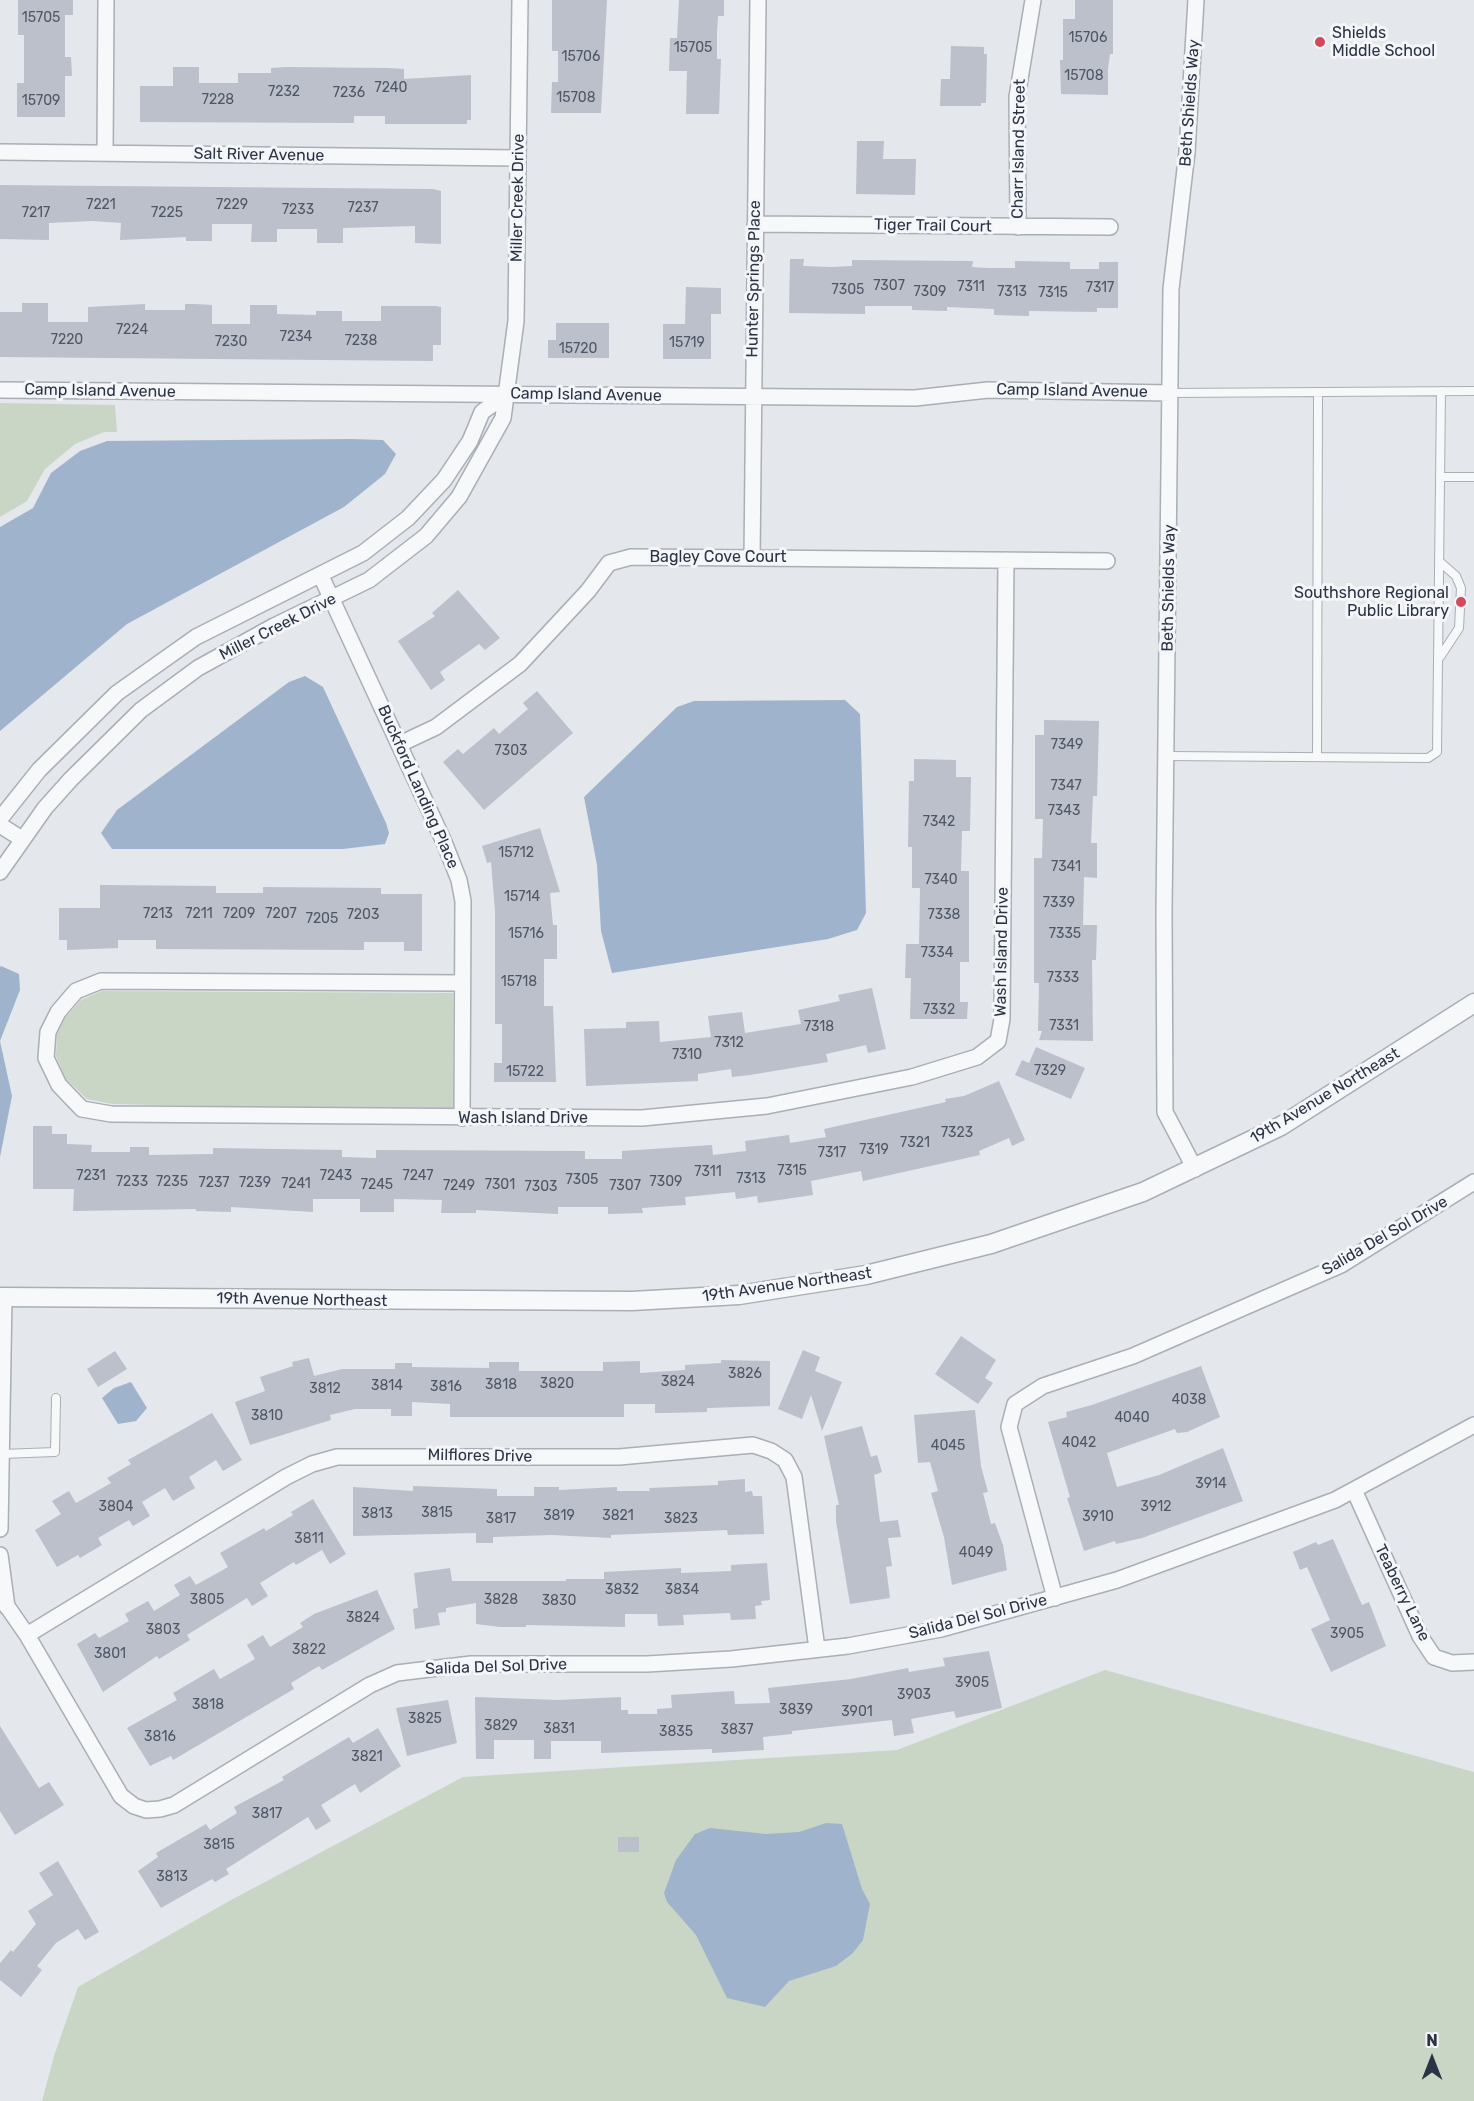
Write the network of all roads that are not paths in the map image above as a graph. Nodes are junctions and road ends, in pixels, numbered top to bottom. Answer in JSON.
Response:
{"nodes":[{"id":1,"x":106,"y":0,"type":"edge"},
{"id":2,"x":520,"y":0,"type":"edge"},
{"id":3,"x":758,"y":0,"type":"edge"},
{"id":4,"x":1033,"y":0,"type":"edge"},
{"id":5,"x":1196,"y":0,"type":"edge"},
{"id":6,"x":0,"y":152,"type":"edge"},
{"id":7,"x":105,"y":153,"type":"junction"},
{"id":8,"x":518,"y":158,"type":"junction"},
{"id":9,"x":755,"y":224,"type":"junction"},
{"id":10,"x":1018,"y":227,"type":"junction"},
{"id":11,"x":1110,"y":227,"type":"dead end"},
{"id":12,"x":0,"y":390,"type":"edge"},
{"id":13,"x":1441,"y":391,"type":"junction"},
{"id":14,"x":1474,"y":391,"type":"edge"},
{"id":15,"x":1318,"y":392,"type":"junction"},
{"id":16,"x":1172,"y":393,"type":"junction"},
{"id":17,"x":506,"y":394,"type":"junction"},
{"id":18,"x":753,"y":397,"type":"junction"},
{"id":19,"x":1440,"y":477,"type":"junction"},
{"id":20,"x":1474,"y":477,"type":"edge"},
{"id":21,"x":752,"y":558,"type":"junction"},
{"id":22,"x":1006,"y":560,"type":"junction"},
{"id":23,"x":1107,"y":561,"type":"dead end"},
{"id":24,"x":1440,"y":562,"type":"junction"},
{"id":25,"x":321,"y":576,"type":"junction"},
{"id":26,"x":333,"y":600,"type":"junction"},
{"id":27,"x":1439,"y":658,"type":"junction"},
{"id":28,"x":400,"y":744,"type":"junction"},
{"id":29,"x":1167,"y":756,"type":"junction"},
{"id":30,"x":1317,"y":757,"type":"junction"},
{"id":31,"x":0,"y":819,"type":"edge"},
{"id":32,"x":0,"y":825,"type":"edge"},
{"id":33,"x":22,"y":840,"type":"junction"},
{"id":34,"x":0,"y":872,"type":"edge"},
{"id":35,"x":462,"y":983,"type":"junction"},
{"id":36,"x":1474,"y":1003,"type":"edge"},
{"id":37,"x":462,"y":1118,"type":"junction"},
{"id":38,"x":1195,"y":1169,"type":"junction"},
{"id":39,"x":1474,"y":1182,"type":"edge"},
{"id":40,"x":2,"y":1297,"type":"edge"},
{"id":41,"x":56,"y":1398,"type":"dead end"},
{"id":42,"x":1,"y":1419,"type":"edge"},
{"id":43,"x":1474,"y":1425,"type":"edge"},
{"id":44,"x":1,"y":1454,"type":"edge"},
{"id":45,"x":1354,"y":1490,"type":"junction"},
{"id":46,"x":0,"y":1529,"type":"edge"},
{"id":47,"x":0,"y":1555,"type":"edge"},
{"id":48,"x":1055,"y":1598,"type":"junction"},
{"id":49,"x":4,"y":1602,"type":"edge"},
{"id":50,"x":27,"y":1635,"type":"junction"},
{"id":51,"x":818,"y":1649,"type":"junction"},
{"id":52,"x":1474,"y":1662,"type":"edge"}],
"edges":[{"from":1,"to":7,"type":"street"},
{"from":2,"to":8,"type":"street","name":"Miller Creek Drive"},
{"from":3,"to":9,"type":"street","name":"Hunter Springs Place"},
{"from":4,"to":10,"type":"street","name":"Charr Island Street"},
{"from":5,"to":16,"type":"street","name":"Beth Shields Way"},
{"from":6,"to":7,"type":"street","name":"Salt River Avenue"},
{"from":7,"to":8,"type":"street","name":"Salt River Avenue"},
{"from":8,"to":17,"type":"street","name":"Miller Creek Drive"},
{"from":9,"to":10,"type":"street","name":"Tiger Trail Court"},
{"from":9,"to":18,"type":"street","name":"Hunter Springs Place"},
{"from":10,"to":11,"type":"street","name":"Tiger Trail Court"},
{"from":12,"to":17,"type":"street","name":"Camp Island Avenue"},
{"from":13,"to":14,"type":"lane"},
{"from":13,"to":15,"type":"lane"},
{"from":13,"to":19,"type":"lane"},
{"from":15,"to":16,"type":"lane"},
{"from":15,"to":30,"type":"lane"},
{"from":16,"to":18,"type":"street","name":"Camp Island Avenue"},
{"from":16,"to":29,"type":"street","name":"Beth Shields Way"},
{"from":17,"to":18,"type":"street","name":"Camp Island Avenue"},
{"from":17,"to":25,"type":"street","name":"Miller Creek Drive"},
{"from":17,"to":26,"type":"street","name":"Miller Creek Drive"},
{"from":18,"to":21,"type":"street","name":"Hunter Springs Place"},
{"from":19,"to":20,"type":"lane"},
{"from":19,"to":24,"type":"lane"},
{"from":21,"to":22,"type":"street","name":"Bagley Cove Court"},
{"from":21,"to":28,"type":"street","name":"Bagley Cove Court"},
{"from":22,"to":23,"type":"street","name":"Bagley Cove Court"},
{"from":22,"to":37,"type":"street","name":"Wash Island Drive"},
{"from":24,"to":27,"type":"lane"},
{"from":24,"to":27,"type":"lane"},
{"from":25,"to":26,"type":"street","name":"Buckford Landing Place"},
{"from":25,"to":31,"type":"street","name":"Miller Creek Drive"},
{"from":26,"to":28,"type":"street","name":"Buckford Landing Place"},
{"from":26,"to":33,"type":"street","name":"Miller Creek Drive"},
{"from":27,"to":30,"type":"lane"},
{"from":28,"to":35,"type":"street","name":"Buckford Landing Place"},
{"from":29,"to":30,"type":"lane"},
{"from":29,"to":38,"type":"street","name":"Beth Shields Way"},
{"from":32,"to":33,"type":"street"},
{"from":33,"to":34,"type":"street","name":"Miller Creek Drive"},
{"from":35,"to":37,"type":"street","name":"Buckford Landing Place"},
{"from":35,"to":37,"type":"street","name":"Wash Island Drive"},
{"from":36,"to":38,"type":"street","name":"19th Avenue Northeast"},
{"from":38,"to":40,"type":"street","name":"19th Avenue Northeast"},
{"from":39,"to":48,"type":"street","name":"Salida Del Sol Drive"},
{"from":40,"to":42,"type":"street"},
{"from":41,"to":44,"type":"lane"},
{"from":42,"to":44,"type":"street"},
{"from":43,"to":45,"type":"street","name":"Salida Del Sol Drive"},
{"from":44,"to":46,"type":"street"},
{"from":45,"to":48,"type":"street","name":"Salida Del Sol Drive"},
{"from":45,"to":52,"type":"street","name":"Teaberry Lane"},
{"from":47,"to":49,"type":"street","name":"Salida Del Sol Drive"},
{"from":48,"to":51,"type":"street","name":"Salida Del Sol Drive"},
{"from":49,"to":50,"type":"street","name":"Salida Del Sol Drive"},
{"from":50,"to":51,"type":"street","name":"Salida Del Sol Drive"},
{"from":50,"to":51,"type":"street","name":"Milflores Drive"}]}
